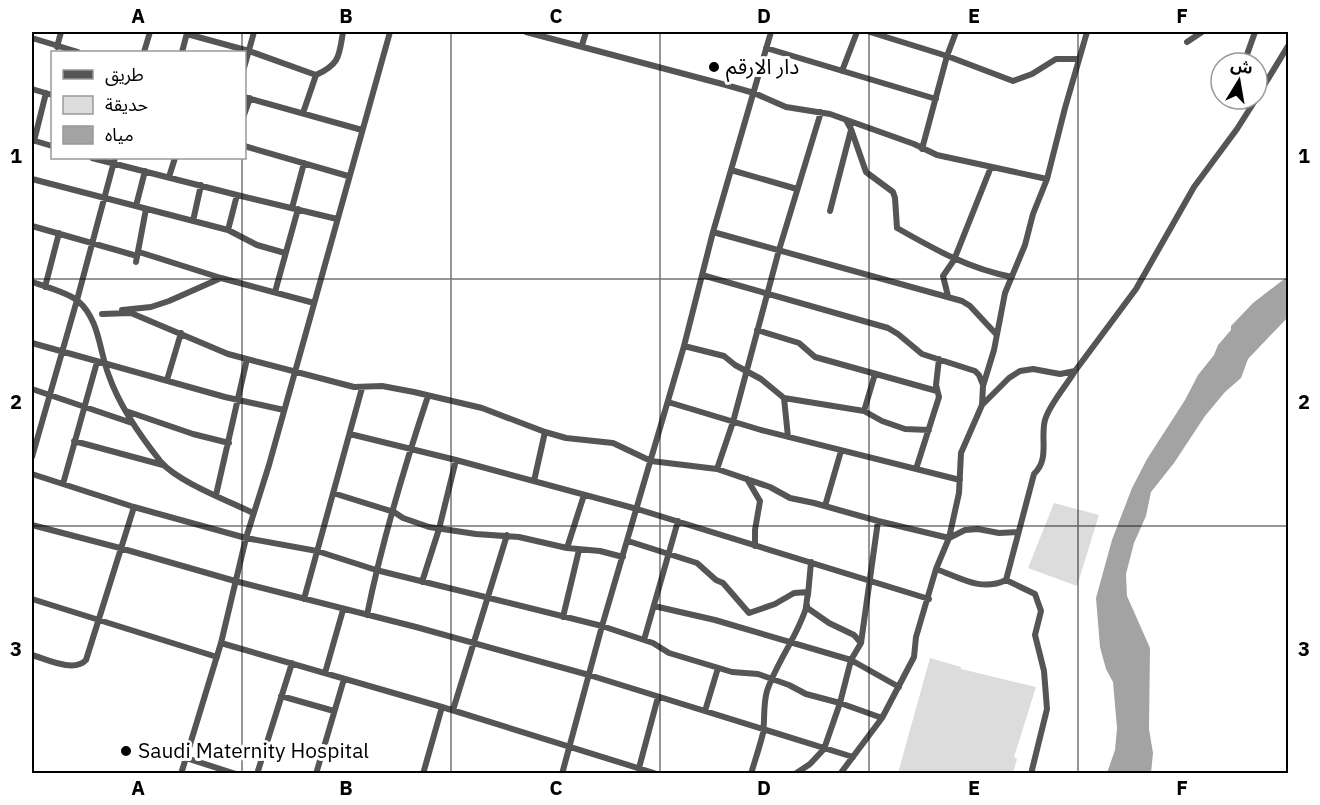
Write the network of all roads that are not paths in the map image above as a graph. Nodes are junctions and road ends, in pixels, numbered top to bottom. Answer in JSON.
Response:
{"nodes":[{"id":1,"x":62,"y":32,"type":"edge"},
{"id":2,"x":150,"y":32,"type":"edge"},
{"id":3,"x":254,"y":32,"type":"edge"},
{"id":4,"x":343,"y":32,"type":"edge"},
{"id":5,"x":390,"y":32,"type":"edge"},
{"id":6,"x":526,"y":32,"type":"edge"},
{"id":7,"x":586,"y":32,"type":"edge"},
{"id":8,"x":771,"y":32,"type":"edge"},
{"id":9,"x":857,"y":32,"type":"edge"},
{"id":10,"x":874,"y":32,"type":"edge"},
{"id":11,"x":956,"y":32,"type":"edge"},
{"id":12,"x":1087,"y":32,"type":"edge"},
{"id":13,"x":1202,"y":32,"type":"edge"},
{"id":14,"x":1255,"y":32,"type":"edge"},
{"id":15,"x":187,"y":33,"type":"edge"},
{"id":16,"x":32,"y":38,"type":"edge"},
{"id":17,"x":1187,"y":42,"type":"dead end"},
{"id":18,"x":582,"y":45,"type":"junction"},
{"id":19,"x":1288,"y":46,"type":"edge"},
{"id":20,"x":57,"y":47,"type":"junction"},
{"id":21,"x":766,"y":48,"type":"junction"},
{"id":22,"x":74,"y":51,"type":"edge"},
{"id":23,"x":144,"y":51,"type":"edge"},
{"id":24,"x":182,"y":51,"type":"edge"},
{"id":25,"x":249,"y":51,"type":"junction"},
{"id":26,"x":1248,"y":51,"type":"edge"},
{"id":27,"x":947,"y":56,"type":"junction"},
{"id":28,"x":1080,"y":59,"type":"junction"},
{"id":29,"x":246,"y":61,"type":"edge"},
{"id":30,"x":842,"y":71,"type":"junction"},
{"id":31,"x":316,"y":75,"type":"junction"},
{"id":32,"x":1269,"y":76,"type":"edge"},
{"id":33,"x":32,"y":89,"type":"edge"},
{"id":34,"x":754,"y":93,"type":"junction"},
{"id":35,"x":49,"y":94,"type":"edge"},
{"id":36,"x":247,"y":98,"type":"edge"},
{"id":37,"x":936,"y":99,"type":"junction"},
{"id":38,"x":1248,"y":111,"type":"edge"},
{"id":39,"x":821,"y":112,"type":"junction"},
{"id":40,"x":303,"y":113,"type":"junction"},
{"id":41,"x":846,"y":120,"type":"junction"},
{"id":42,"x":851,"y":129,"type":"junction"},
{"id":43,"x":362,"y":130,"type":"junction"},
{"id":44,"x":33,"y":140,"type":"edge"},
{"id":45,"x":51,"y":146,"type":"edge"},
{"id":46,"x":246,"y":147,"type":"edge"},
{"id":47,"x":922,"y":148,"type":"junction"},
{"id":48,"x":174,"y":159,"type":"edge"},
{"id":49,"x":114,"y":160,"type":"edge"},
{"id":50,"x":304,"y":163,"type":"junction"},
{"id":51,"x":991,"y":167,"type":"junction"},
{"id":52,"x":731,"y":170,"type":"junction"},
{"id":53,"x":145,"y":171,"type":"junction"},
{"id":54,"x":348,"y":176,"type":"junction"},
{"id":55,"x":170,"y":177,"type":"junction"},
{"id":56,"x":32,"y":178,"type":"edge"},
{"id":57,"x":1047,"y":179,"type":"junction"},
{"id":58,"x":201,"y":185,"type":"junction"},
{"id":59,"x":797,"y":189,"type":"junction"},
{"id":60,"x":237,"y":195,"type":"junction"},
{"id":61,"x":104,"y":197,"type":"junction"},
{"id":62,"x":136,"y":206,"type":"junction"},
{"id":63,"x":295,"y":208,"type":"junction"},
{"id":64,"x":146,"y":209,"type":"junction"},
{"id":65,"x":830,"y":211,"type":"dead end"},
{"id":66,"x":337,"y":219,"type":"junction"},
{"id":67,"x":193,"y":221,"type":"junction"},
{"id":68,"x":32,"y":226,"type":"edge"},
{"id":69,"x":228,"y":230,"type":"junction"},
{"id":70,"x":713,"y":232,"type":"junction"},
{"id":71,"x":59,"y":233,"type":"junction"},
{"id":72,"x":92,"y":243,"type":"junction"},
{"id":73,"x":779,"y":250,"type":"junction"},
{"id":74,"x":285,"y":253,"type":"junction"},
{"id":75,"x":137,"y":257,"type":"junction"},
{"id":76,"x":954,"y":260,"type":"junction"},
{"id":77,"x":702,"y":275,"type":"junction"},
{"id":78,"x":1012,"y":277,"type":"junction"},
{"id":79,"x":221,"y":279,"type":"junction"},
{"id":80,"x":32,"y":282,"type":"edge"},
{"id":81,"x":45,"y":286,"type":"junction"},
{"id":82,"x":274,"y":292,"type":"junction"},
{"id":83,"x":767,"y":294,"type":"junction"},
{"id":84,"x":948,"y":296,"type":"junction"},
{"id":85,"x":77,"y":300,"type":"junction"},
{"id":86,"x":314,"y":303,"type":"junction"},
{"id":87,"x":89,"y":314,"type":"junction"},
{"id":88,"x":102,"y":314,"type":"junction"},
{"id":89,"x":758,"y":330,"type":"junction"},
{"id":90,"x":181,"y":333,"type":"junction"},
{"id":91,"x":996,"y":334,"type":"junction"},
{"id":92,"x":32,"y":343,"type":"edge"},
{"id":93,"x":684,"y":346,"type":"junction"},
{"id":94,"x":63,"y":353,"type":"junction"},
{"id":95,"x":247,"y":359,"type":"junction"},
{"id":96,"x":939,"y":359,"type":"junction"},
{"id":97,"x":101,"y":363,"type":"junction"},
{"id":98,"x":747,"y":370,"type":"junction"},
{"id":99,"x":294,"y":371,"type":"junction"},
{"id":100,"x":1075,"y":371,"type":"junction"},
{"id":101,"x":875,"y":374,"type":"junction"},
{"id":102,"x":167,"y":380,"type":"junction"},
{"id":103,"x":983,"y":386,"type":"junction"},
{"id":104,"x":362,"y":388,"type":"junction"},
{"id":105,"x":32,"y":389,"type":"edge"},
{"id":106,"x":938,"y":391,"type":"junction"},
{"id":107,"x":50,"y":395,"type":"junction"},
{"id":108,"x":428,"y":396,"type":"junction"},
{"id":109,"x":784,"y":398,"type":"junction"},
{"id":110,"x":239,"y":400,"type":"junction"},
{"id":111,"x":668,"y":402,"type":"junction"},
{"id":112,"x":982,"y":405,"type":"junction"},
{"id":113,"x":84,"y":406,"type":"junction"},
{"id":114,"x":126,"y":410,"type":"junction"},
{"id":115,"x":284,"y":410,"type":"junction"},
{"id":116,"x":864,"y":411,"type":"junction"},
{"id":117,"x":733,"y":422,"type":"junction"},
{"id":118,"x":133,"y":423,"type":"junction"},
{"id":119,"x":929,"y":430,"type":"junction"},
{"id":120,"x":545,"y":432,"type":"junction"},
{"id":121,"x":35,"y":434,"type":"edge"},
{"id":122,"x":350,"y":434,"type":"junction"},
{"id":123,"x":788,"y":437,"type":"junction"},
{"id":124,"x":74,"y":441,"type":"junction"},
{"id":125,"x":229,"y":443,"type":"junction"},
{"id":126,"x":410,"y":450,"type":"junction"},
{"id":127,"x":841,"y":451,"type":"junction"},
{"id":128,"x":32,"y":457,"type":"edge"},
{"id":129,"x":456,"y":460,"type":"junction"},
{"id":130,"x":651,"y":461,"type":"junction"},
{"id":131,"x":165,"y":466,"type":"junction"},
{"id":132,"x":717,"y":469,"type":"junction"},
{"id":133,"x":916,"y":469,"type":"junction"},
{"id":134,"x":32,"y":474,"type":"edge"},
{"id":135,"x":747,"y":479,"type":"junction"},
{"id":136,"x":960,"y":480,"type":"junction"},
{"id":137,"x":534,"y":481,"type":"junction"},
{"id":138,"x":63,"y":484,"type":"junction"},
{"id":139,"x":333,"y":493,"type":"junction"},
{"id":140,"x":216,"y":495,"type":"junction"},
{"id":141,"x":584,"y":495,"type":"junction"},
{"id":142,"x":825,"y":506,"type":"junction"},
{"id":143,"x":134,"y":507,"type":"junction"},
{"id":144,"x":637,"y":510,"type":"junction"},
{"id":145,"x":394,"y":512,"type":"junction"},
{"id":146,"x":253,"y":513,"type":"junction"},
{"id":147,"x":678,"y":521,"type":"junction"},
{"id":148,"x":878,"y":521,"type":"junction"},
{"id":149,"x":32,"y":525,"type":"edge"},
{"id":150,"x":439,"y":529,"type":"junction"},
{"id":151,"x":1018,"y":532,"type":"junction"},
{"id":152,"x":507,"y":535,"type":"junction"},
{"id":153,"x":246,"y":538,"type":"junction"},
{"id":154,"x":949,"y":538,"type":"junction"},
{"id":155,"x":628,"y":541,"type":"junction"},
{"id":156,"x":755,"y":546,"type":"junction"},
{"id":157,"x":120,"y":548,"type":"junction"},
{"id":158,"x":567,"y":548,"type":"junction"},
{"id":159,"x":579,"y":550,"type":"junction"},
{"id":160,"x":317,"y":551,"type":"junction"},
{"id":161,"x":669,"y":554,"type":"junction"},
{"id":162,"x":623,"y":557,"type":"junction"},
{"id":163,"x":811,"y":562,"type":"junction"},
{"id":164,"x":936,"y":569,"type":"junction"},
{"id":165,"x":376,"y":570,"type":"junction"},
{"id":166,"x":1006,"y":580,"type":"junction"},
{"id":167,"x":235,"y":581,"type":"junction"},
{"id":168,"x":870,"y":581,"type":"junction"},
{"id":169,"x":422,"y":582,"type":"junction"},
{"id":170,"x":304,"y":599,"type":"junction"},
{"id":171,"x":489,"y":599,"type":"junction"},
{"id":172,"x":928,"y":599,"type":"junction"},
{"id":173,"x":32,"y":600,"type":"edge"},
{"id":174,"x":654,"y":606,"type":"junction"},
{"id":175,"x":806,"y":607,"type":"junction"},
{"id":176,"x":343,"y":610,"type":"junction"},
{"id":177,"x":367,"y":615,"type":"junction"},
{"id":178,"x":563,"y":617,"type":"junction"},
{"id":179,"x":98,"y":619,"type":"junction"},
{"id":180,"x":602,"y":626,"type":"junction"},
{"id":181,"x":644,"y":640,"type":"junction"},
{"id":182,"x":221,"y":643,"type":"junction"},
{"id":183,"x":790,"y":643,"type":"junction"},
{"id":184,"x":861,"y":643,"type":"junction"},
{"id":185,"x":474,"y":644,"type":"junction"},
{"id":186,"x":32,"y":656,"type":"edge"},
{"id":187,"x":217,"y":657,"type":"junction"},
{"id":188,"x":851,"y":660,"type":"junction"},
{"id":189,"x":292,"y":663,"type":"junction"},
{"id":190,"x":718,"y":668,"type":"junction"},
{"id":191,"x":325,"y":673,"type":"junction"},
{"id":192,"x":589,"y":675,"type":"junction"},
{"id":193,"x":344,"y":679,"type":"junction"},
{"id":194,"x":772,"y":679,"type":"junction"},
{"id":195,"x":899,"y":687,"type":"junction"},
{"id":196,"x":281,"y":696,"type":"junction"},
{"id":197,"x":658,"y":697,"type":"junction"},
{"id":198,"x":840,"y":703,"type":"junction"},
{"id":199,"x":442,"y":707,"type":"junction"},
{"id":200,"x":453,"y":710,"type":"junction"},
{"id":201,"x":334,"y":711,"type":"junction"},
{"id":202,"x":705,"y":711,"type":"junction"},
{"id":203,"x":882,"y":718,"type":"junction"},
{"id":204,"x":763,"y":730,"type":"junction"},
{"id":205,"x":570,"y":746,"type":"junction"},
{"id":206,"x":824,"y":749,"type":"junction"},
{"id":207,"x":853,"y":757,"type":"junction"},
{"id":208,"x":186,"y":758,"type":"junction"},
{"id":209,"x":639,"y":768,"type":"junction"},
{"id":210,"x":655,"y":773,"type":"edge"},
{"id":211,"x":181,"y":774,"type":"edge"},
{"id":212,"x":236,"y":774,"type":"edge"},
{"id":213,"x":256,"y":774,"type":"edge"},
{"id":214,"x":316,"y":774,"type":"edge"},
{"id":215,"x":423,"y":774,"type":"edge"},
{"id":216,"x":562,"y":774,"type":"edge"},
{"id":217,"x":752,"y":774,"type":"edge"},
{"id":218,"x":795,"y":774,"type":"edge"},
{"id":219,"x":840,"y":774,"type":"edge"},
{"id":220,"x":1031,"y":774,"type":"edge"}],
"edges":[{"from":1,"to":20,"type":"street"},
{"from":2,"to":23,"type":"street"},
{"from":3,"to":25,"type":"street"},
{"from":4,"to":31,"type":"street"},
{"from":5,"to":43,"type":"street"},
{"from":6,"to":18,"type":"street"},
{"from":7,"to":18,"type":"street"},
{"from":8,"to":21,"type":"street"},
{"from":9,"to":30,"type":"street"},
{"from":10,"to":27,"type":"street"},
{"from":11,"to":27,"type":"street"},
{"from":12,"to":28,"type":"street"},
{"from":13,"to":17,"type":"street"},
{"from":14,"to":26,"type":"street"},
{"from":15,"to":24,"type":"street"},
{"from":15,"to":25,"type":"street"},
{"from":16,"to":20,"type":"street"},
{"from":18,"to":34,"type":"street"},
{"from":19,"to":32,"type":"street"},
{"from":20,"to":22,"type":"street"},
{"from":21,"to":30,"type":"street"},
{"from":21,"to":34,"type":"street"},
{"from":25,"to":29,"type":"street"},
{"from":25,"to":31,"type":"street"},
{"from":27,"to":28,"type":"street"},
{"from":27,"to":37,"type":"street"},
{"from":28,"to":57,"type":"street"},
{"from":30,"to":37,"type":"street"},
{"from":31,"to":40,"type":"street"},
{"from":33,"to":35,"type":"street"},
{"from":34,"to":39,"type":"street"},
{"from":34,"to":52,"type":"street"},
{"from":35,"to":44,"type":"street"},
{"from":36,"to":40,"type":"street"},
{"from":37,"to":47,"type":"street"},
{"from":38,"to":100,"type":"street"},
{"from":39,"to":41,"type":"street"},
{"from":39,"to":59,"type":"street"},
{"from":40,"to":43,"type":"street"},
{"from":41,"to":42,"type":"street"},
{"from":41,"to":47,"type":"street"},
{"from":42,"to":65,"type":"street"},
{"from":42,"to":76,"type":"street"},
{"from":43,"to":54,"type":"street"},
{"from":44,"to":45,"type":"street"},
{"from":46,"to":50,"type":"street"},
{"from":47,"to":51,"type":"street"},
{"from":48,"to":55,"type":"street"},
{"from":49,"to":53,"type":"street"},
{"from":49,"to":61,"type":"street"},
{"from":50,"to":54,"type":"street"},
{"from":50,"to":63,"type":"street"},
{"from":51,"to":57,"type":"street"},
{"from":51,"to":76,"type":"street"},
{"from":52,"to":59,"type":"street"},
{"from":52,"to":70,"type":"street"},
{"from":53,"to":55,"type":"street"},
{"from":53,"to":62,"type":"street"},
{"from":54,"to":66,"type":"street"},
{"from":55,"to":58,"type":"street"},
{"from":56,"to":61,"type":"street"},
{"from":57,"to":78,"type":"street"},
{"from":58,"to":60,"type":"street"},
{"from":58,"to":67,"type":"street"},
{"from":59,"to":73,"type":"street"},
{"from":60,"to":63,"type":"street"},
{"from":60,"to":69,"type":"street"},
{"from":61,"to":62,"type":"street"},
{"from":61,"to":72,"type":"street"},
{"from":62,"to":64,"type":"street"},
{"from":63,"to":66,"type":"street"},
{"from":63,"to":74,"type":"street"},
{"from":64,"to":67,"type":"street"},
{"from":64,"to":75,"type":"street"},
{"from":66,"to":86,"type":"street"},
{"from":67,"to":69,"type":"street"},
{"from":68,"to":71,"type":"street"},
{"from":69,"to":74,"type":"street"},
{"from":70,"to":73,"type":"street"},
{"from":70,"to":77,"type":"street"},
{"from":71,"to":72,"type":"street"},
{"from":71,"to":81,"type":"street"},
{"from":72,"to":75,"type":"street"},
{"from":72,"to":85,"type":"street"},
{"from":73,"to":83,"type":"street"},
{"from":73,"to":84,"type":"street"},
{"from":74,"to":82,"type":"street"},
{"from":75,"to":79,"type":"street"},
{"from":76,"to":78,"type":"street"},
{"from":76,"to":84,"type":"street"},
{"from":77,"to":83,"type":"street"},
{"from":77,"to":93,"type":"street"},
{"from":78,"to":91,"type":"street"},
{"from":79,"to":82,"type":"street"},
{"from":79,"to":88,"type":"street"},
{"from":80,"to":81,"type":"street"},
{"from":81,"to":85,"type":"street"},
{"from":82,"to":86,"type":"street"},
{"from":83,"to":89,"type":"street"},
{"from":83,"to":96,"type":"street"},
{"from":84,"to":91,"type":"street"},
{"from":85,"to":87,"type":"street"},
{"from":85,"to":94,"type":"street"},
{"from":86,"to":99,"type":"street"},
{"from":87,"to":88,"type":"street"},
{"from":87,"to":97,"type":"street"},
{"from":88,"to":90,"type":"street"},
{"from":89,"to":98,"type":"street"},
{"from":89,"to":101,"type":"street"},
{"from":90,"to":95,"type":"street"},
{"from":90,"to":102,"type":"street"},
{"from":91,"to":103,"type":"street"},
{"from":92,"to":94,"type":"street"},
{"from":93,"to":98,"type":"street"},
{"from":93,"to":111,"type":"street"},
{"from":94,"to":97,"type":"street"},
{"from":94,"to":107,"type":"street"},
{"from":95,"to":99,"type":"street"},
{"from":95,"to":110,"type":"street"},
{"from":96,"to":103,"type":"street"},
{"from":96,"to":106,"type":"street"},
{"from":97,"to":102,"type":"street"},
{"from":97,"to":113,"type":"street"},
{"from":97,"to":114,"type":"street"},
{"from":98,"to":109,"type":"street"},
{"from":98,"to":117,"type":"street"},
{"from":99,"to":104,"type":"street"},
{"from":99,"to":115,"type":"street"},
{"from":100,"to":112,"type":"street"},
{"from":100,"to":151,"type":"street"},
{"from":101,"to":106,"type":"street"},
{"from":101,"to":116,"type":"street"},
{"from":102,"to":110,"type":"street"},
{"from":103,"to":112,"type":"street"},
{"from":104,"to":108,"type":"street"},
{"from":104,"to":122,"type":"street"},
{"from":105,"to":107,"type":"street"},
{"from":106,"to":119,"type":"street"},
{"from":107,"to":113,"type":"street"},
{"from":107,"to":121,"type":"street"},
{"from":108,"to":120,"type":"street"},
{"from":108,"to":126,"type":"street"},
{"from":109,"to":116,"type":"street"},
{"from":109,"to":123,"type":"street"},
{"from":110,"to":115,"type":"street"},
{"from":110,"to":125,"type":"street"},
{"from":111,"to":117,"type":"street"},
{"from":111,"to":130,"type":"street"},
{"from":112,"to":136,"type":"street"},
{"from":113,"to":118,"type":"street"},
{"from":113,"to":124,"type":"street"},
{"from":114,"to":118,"type":"street"},
{"from":114,"to":125,"type":"street"},
{"from":115,"to":146,"type":"street"},
{"from":116,"to":119,"type":"street"},
{"from":117,"to":123,"type":"street"},
{"from":117,"to":132,"type":"street"},
{"from":118,"to":131,"type":"street"},
{"from":119,"to":133,"type":"street"},
{"from":120,"to":130,"type":"street"},
{"from":120,"to":137,"type":"street"},
{"from":121,"to":128,"type":"street"},
{"from":122,"to":126,"type":"street"},
{"from":122,"to":139,"type":"street"},
{"from":123,"to":127,"type":"street"},
{"from":124,"to":131,"type":"street"},
{"from":124,"to":138,"type":"street"},
{"from":125,"to":140,"type":"street"},
{"from":126,"to":129,"type":"street"},
{"from":126,"to":145,"type":"street"},
{"from":127,"to":133,"type":"street"},
{"from":127,"to":142,"type":"street"},
{"from":129,"to":137,"type":"street"},
{"from":129,"to":150,"type":"street"},
{"from":130,"to":132,"type":"street"},
{"from":130,"to":144,"type":"street"},
{"from":131,"to":140,"type":"street"},
{"from":132,"to":135,"type":"street"},
{"from":133,"to":136,"type":"street"},
{"from":134,"to":138,"type":"street"},
{"from":135,"to":142,"type":"street"},
{"from":135,"to":156,"type":"street"},
{"from":136,"to":154,"type":"street"},
{"from":137,"to":141,"type":"street"},
{"from":138,"to":143,"type":"street"},
{"from":139,"to":145,"type":"street"},
{"from":139,"to":160,"type":"street"},
{"from":140,"to":146,"type":"street"},
{"from":141,"to":144,"type":"street"},
{"from":141,"to":158,"type":"street"},
{"from":142,"to":148,"type":"street"},
{"from":143,"to":153,"type":"street"},
{"from":143,"to":157,"type":"street"},
{"from":144,"to":147,"type":"street"},
{"from":144,"to":155,"type":"street"},
{"from":145,"to":150,"type":"street"},
{"from":145,"to":165,"type":"street"},
{"from":146,"to":153,"type":"street"},
{"from":147,"to":156,"type":"street"},
{"from":147,"to":161,"type":"street"},
{"from":148,"to":154,"type":"street"},
{"from":148,"to":168,"type":"street"},
{"from":149,"to":157,"type":"street"},
{"from":150,"to":152,"type":"street"},
{"from":150,"to":169,"type":"street"},
{"from":151,"to":154,"type":"street"},
{"from":151,"to":166,"type":"street"},
{"from":152,"to":158,"type":"street"},
{"from":152,"to":171,"type":"street"},
{"from":153,"to":160,"type":"street"},
{"from":153,"to":167,"type":"street"},
{"from":154,"to":164,"type":"street"},
{"from":155,"to":161,"type":"street"},
{"from":155,"to":162,"type":"street"},
{"from":156,"to":163,"type":"street"},
{"from":157,"to":167,"type":"street"},
{"from":157,"to":179,"type":"street"},
{"from":158,"to":159,"type":"street"},
{"from":159,"to":162,"type":"street"},
{"from":159,"to":178,"type":"street"},
{"from":160,"to":165,"type":"street"},
{"from":160,"to":170,"type":"street"},
{"from":161,"to":174,"type":"street"},
{"from":161,"to":175,"type":"street"},
{"from":162,"to":180,"type":"street"},
{"from":163,"to":168,"type":"street"},
{"from":163,"to":175,"type":"street"},
{"from":164,"to":166,"type":"street"},
{"from":164,"to":172,"type":"street"},
{"from":165,"to":169,"type":"street"},
{"from":165,"to":177,"type":"street"},
{"from":166,"to":220,"type":"street"},
{"from":167,"to":170,"type":"street"},
{"from":167,"to":182,"type":"street"},
{"from":168,"to":172,"type":"street"},
{"from":168,"to":184,"type":"street"},
{"from":169,"to":171,"type":"street"},
{"from":170,"to":176,"type":"street"},
{"from":171,"to":178,"type":"street"},
{"from":171,"to":185,"type":"street"},
{"from":172,"to":195,"type":"street"},
{"from":173,"to":179,"type":"street"},
{"from":174,"to":181,"type":"street"},
{"from":174,"to":183,"type":"street"},
{"from":175,"to":183,"type":"street"},
{"from":175,"to":184,"type":"street"},
{"from":176,"to":177,"type":"street"},
{"from":176,"to":191,"type":"street"},
{"from":177,"to":185,"type":"street"},
{"from":178,"to":180,"type":"street"},
{"from":179,"to":186,"type":"street"},
{"from":179,"to":187,"type":"street"},
{"from":180,"to":181,"type":"street"},
{"from":180,"to":192,"type":"street"},
{"from":181,"to":190,"type":"street"},
{"from":182,"to":187,"type":"street"},
{"from":182,"to":189,"type":"street"},
{"from":183,"to":188,"type":"street"},
{"from":183,"to":194,"type":"street"},
{"from":184,"to":188,"type":"street"},
{"from":185,"to":192,"type":"street"},
{"from":185,"to":200,"type":"street"},
{"from":187,"to":208,"type":"street"},
{"from":188,"to":195,"type":"street"},
{"from":188,"to":198,"type":"street"},
{"from":189,"to":191,"type":"street"},
{"from":189,"to":196,"type":"street"},
{"from":190,"to":194,"type":"street"},
{"from":190,"to":202,"type":"street"},
{"from":191,"to":193,"type":"street"},
{"from":192,"to":197,"type":"street"},
{"from":192,"to":205,"type":"street"},
{"from":193,"to":199,"type":"street"},
{"from":193,"to":201,"type":"street"},
{"from":194,"to":198,"type":"street"},
{"from":194,"to":204,"type":"street"},
{"from":195,"to":203,"type":"street"},
{"from":196,"to":201,"type":"street"},
{"from":196,"to":213,"type":"street"},
{"from":197,"to":202,"type":"street"},
{"from":197,"to":209,"type":"street"},
{"from":198,"to":203,"type":"street"},
{"from":198,"to":206,"type":"street"},
{"from":199,"to":200,"type":"street"},
{"from":199,"to":215,"type":"street"},
{"from":200,"to":205,"type":"street"},
{"from":201,"to":214,"type":"street"},
{"from":202,"to":204,"type":"street"},
{"from":203,"to":207,"type":"street"},
{"from":204,"to":206,"type":"street"},
{"from":204,"to":217,"type":"street"},
{"from":205,"to":209,"type":"street"},
{"from":205,"to":216,"type":"street"},
{"from":206,"to":207,"type":"street"},
{"from":206,"to":218,"type":"street"},
{"from":207,"to":219,"type":"street"},
{"from":208,"to":211,"type":"street"},
{"from":208,"to":212,"type":"street"},
{"from":209,"to":210,"type":"street"}]}
